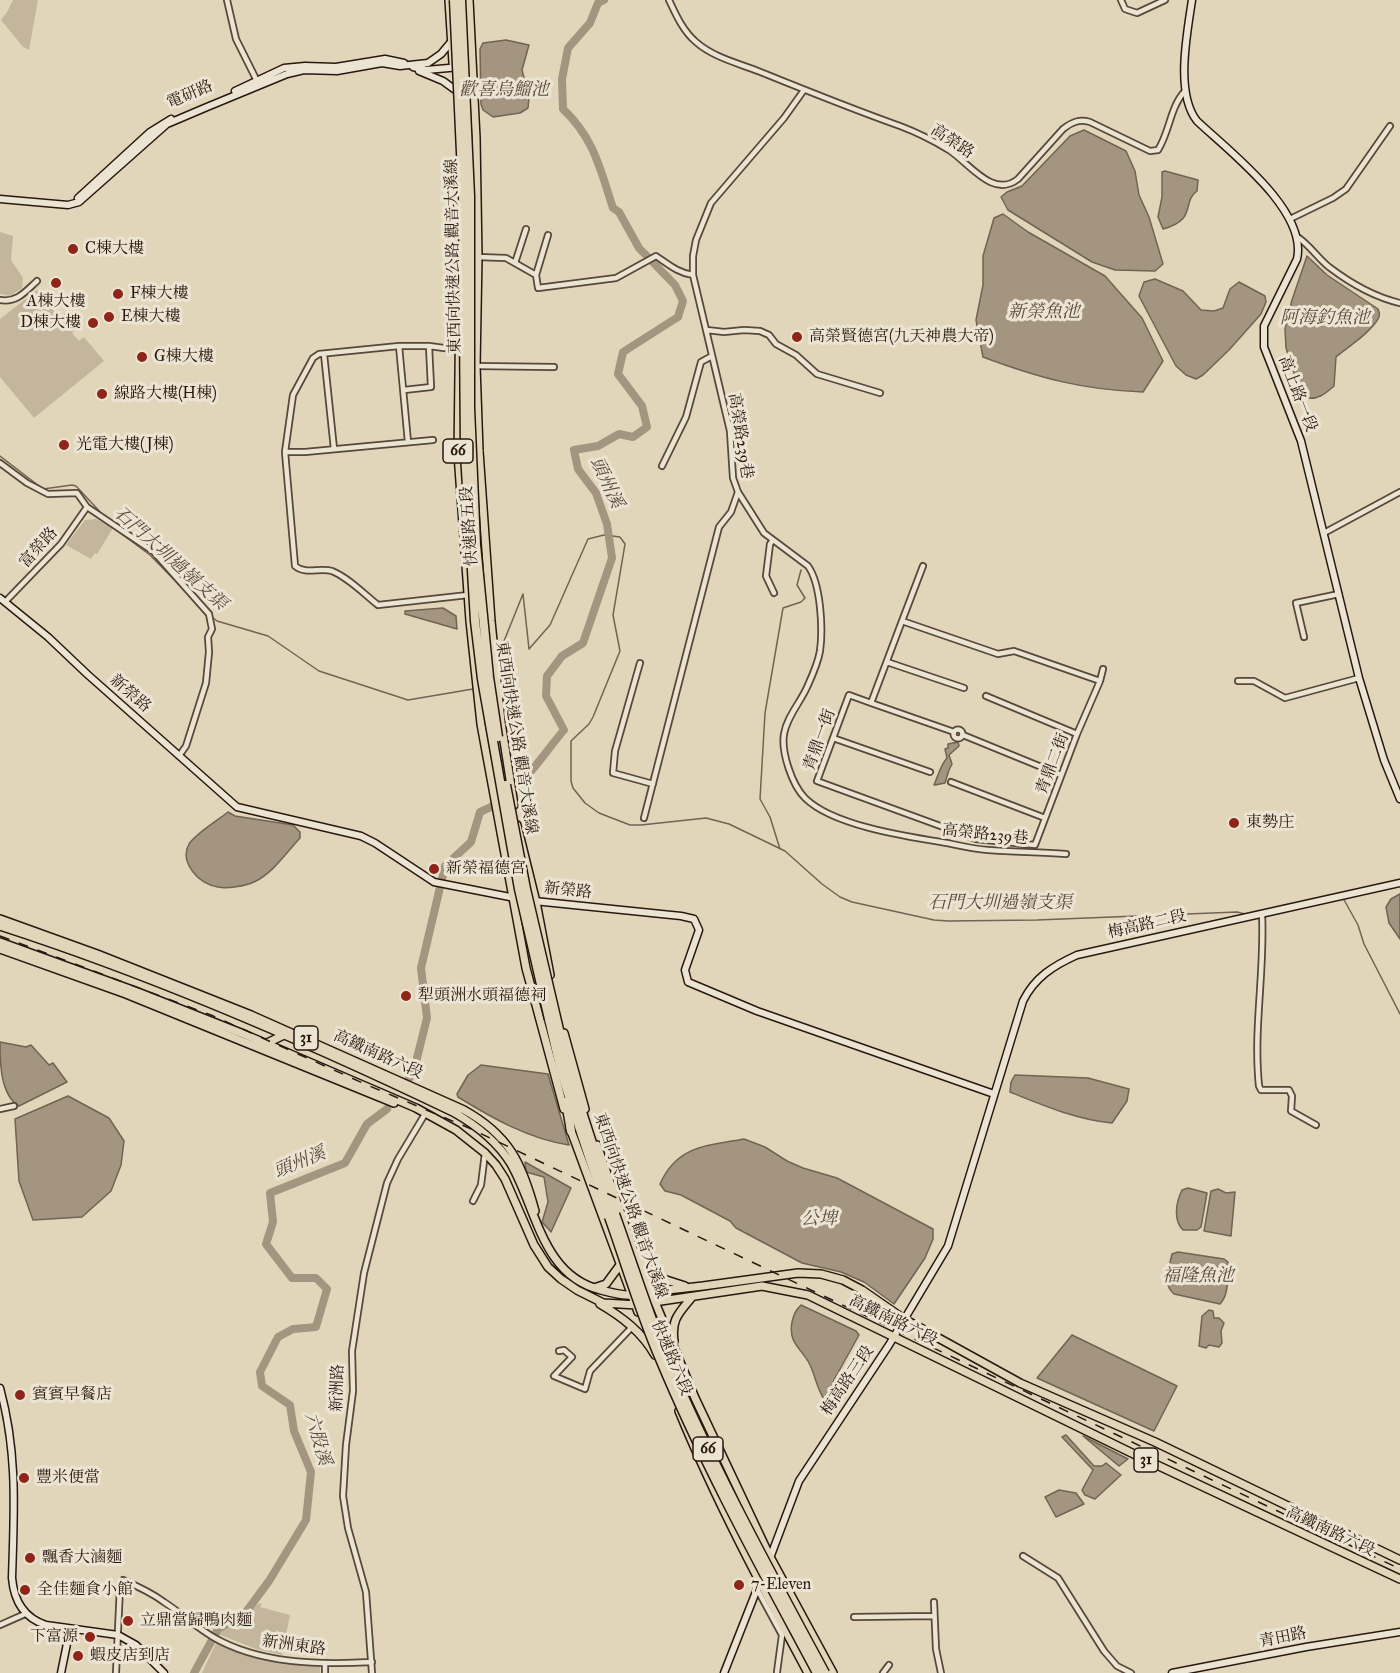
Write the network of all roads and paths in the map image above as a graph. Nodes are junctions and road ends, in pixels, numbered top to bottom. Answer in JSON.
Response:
{"nodes":[{"id":1,"x":228,"y":0,"type":"edge"},
{"id":2,"x":452,"y":0,"type":"edge"},
{"id":3,"x":461,"y":0,"type":"edge"},
{"id":4,"x":669,"y":0,"type":"edge"},
{"id":5,"x":1122,"y":0,"type":"edge"},
{"id":6,"x":1165,"y":0,"type":"edge"},
{"id":7,"x":1192,"y":0,"type":"edge"},
{"id":8,"x":471,"y":2,"type":"edge"},
{"id":9,"x":451,"y":42,"type":"junction"},
{"id":10,"x":473,"y":64,"type":"junction"},
{"id":11,"x":410,"y":66,"type":"junction"},
{"id":12,"x":454,"y":68,"type":"junction"},
{"id":13,"x":258,"y":83,"type":"junction"},
{"id":14,"x":454,"y":89,"type":"junction"},
{"id":15,"x":804,"y":90,"type":"junction"},
{"id":16,"x":1185,"y":90,"type":"junction"},
{"id":17,"x":1390,"y":126,"type":"dead end"},
{"id":18,"x":0,"y":198,"type":"edge"},
{"id":19,"x":1290,"y":219,"type":"junction"},
{"id":20,"x":526,"y":229,"type":"dead end"},
{"id":21,"x":548,"y":235,"type":"dead end"},
{"id":22,"x":1299,"y":238,"type":"junction"},
{"id":23,"x":478,"y":257,"type":"junction"},
{"id":24,"x":514,"y":263,"type":"junction"},
{"id":25,"x":536,"y":275,"type":"junction"},
{"id":26,"x":693,"y":275,"type":"junction"},
{"id":27,"x":38,"y":280,"type":"dead end"},
{"id":28,"x":0,"y":300,"type":"edge"},
{"id":29,"x":1400,"y":303,"type":"edge"},
{"id":30,"x":707,"y":330,"type":"junction"},
{"id":31,"x":399,"y":346,"type":"junction"},
{"id":32,"x":429,"y":346,"type":"junction"},
{"id":33,"x":459,"y":350,"type":"junction"},
{"id":34,"x":324,"y":354,"type":"junction"},
{"id":35,"x":712,"y":356,"type":"junction"},
{"id":36,"x":476,"y":366,"type":"junction"},
{"id":37,"x":554,"y":367,"type":"dead end"},
{"id":38,"x":404,"y":390,"type":"junction"},
{"id":39,"x":880,"y":393,"type":"dead end"},
{"id":40,"x":433,"y":440,"type":"dead end"},
{"id":41,"x":408,"y":442,"type":"junction"},
{"id":42,"x":334,"y":449,"type":"junction"},
{"id":43,"x":285,"y":452,"type":"junction"},
{"id":44,"x":0,"y":463,"type":"edge"},
{"id":45,"x":662,"y":466,"type":"dead end"},
{"id":46,"x":738,"y":492,"type":"junction"},
{"id":47,"x":1400,"y":492,"type":"edge"},
{"id":48,"x":87,"y":507,"type":"junction"},
{"id":49,"x":1324,"y":533,"type":"junction"},
{"id":50,"x":773,"y":540,"type":"junction"},
{"id":51,"x":922,"y":566,"type":"dead end"},
{"id":52,"x":774,"y":593,"type":"dead end"},
{"id":53,"x":1339,"y":594,"type":"junction"},
{"id":54,"x":468,"y":595,"type":"junction"},
{"id":55,"x":3,"y":600,"type":"edge"},
{"id":56,"x":902,"y":621,"type":"junction"},
{"id":57,"x":1304,"y":637,"type":"dead end"},
{"id":58,"x":887,"y":662,"type":"junction"},
{"id":59,"x":640,"y":663,"type":"dead end"},
{"id":60,"x":1103,"y":669,"type":"dead end"},
{"id":61,"x":1359,"y":678,"type":"junction"},
{"id":62,"x":1100,"y":681,"type":"junction"},
{"id":63,"x":1238,"y":681,"type":"dead end"},
{"id":64,"x":964,"y":688,"type":"dead end"},
{"id":65,"x":986,"y":696,"type":"dead end"},
{"id":66,"x":871,"y":703,"type":"junction"},
{"id":67,"x":1077,"y":734,"type":"junction"},
{"id":68,"x":833,"y":738,"type":"junction"},
{"id":69,"x":179,"y":756,"type":"junction"},
{"id":70,"x":930,"y":772,"type":"dead end"},
{"id":71,"x":1061,"y":775,"type":"junction"},
{"id":72,"x":951,"y":782,"type":"dead end"},
{"id":73,"x":652,"y":784,"type":"junction"},
{"id":74,"x":1400,"y":799,"type":"edge"},
{"id":75,"x":644,"y":818,"type":"dead end"},
{"id":76,"x":1045,"y":818,"type":"junction"},
{"id":77,"x":935,"y":825,"type":"joint"},
{"id":78,"x":1066,"y":854,"type":"dead end"},
{"id":79,"x":1400,"y":883,"type":"edge"},
{"id":80,"x":514,"y":898,"type":"junction"},
{"id":81,"x":536,"y":902,"type":"junction"},
{"id":82,"x":1262,"y":916,"type":"junction"},
{"id":83,"x":0,"y":919,"type":"edge"},
{"id":84,"x":2,"y":927,"type":"edge"},
{"id":85,"x":27,"y":928,"type":"junction"},
{"id":86,"x":0,"y":942,"type":"edge"},
{"id":87,"x":0,"y":949,"type":"edge"},
{"id":88,"x":29,"y":952,"type":"junction"},
{"id":89,"x":553,"y":1018,"type":"junction"},
{"id":90,"x":245,"y":1019,"type":"junction"},
{"id":91,"x":291,"y":1031,"type":"junction"},
{"id":92,"x":283,"y":1035,"type":"junction"},
{"id":93,"x":246,"y":1039,"type":"junction"},
{"id":94,"x":299,"y":1041,"type":"junction"},
{"id":95,"x":262,"y":1045,"type":"junction"},
{"id":96,"x":296,"y":1056,"type":"junction"},
{"id":97,"x":565,"y":1073,"type":"junction"},
{"id":98,"x":994,"y":1094,"type":"junction"},
{"id":99,"x":991,"y":1103,"type":"joint"},
{"id":100,"x":14,"y":1106,"type":"dead end"},
{"id":101,"x":0,"y":1109,"type":"edge"},
{"id":102,"x":423,"y":1113,"type":"junction"},
{"id":103,"x":1316,"y":1125,"type":"dead end"},
{"id":104,"x":591,"y":1128,"type":"junction"},
{"id":105,"x":571,"y":1131,"type":"junction"},
{"id":106,"x":485,"y":1153,"type":"junction"},
{"id":107,"x":472,"y":1201,"type":"dead end"},
{"id":108,"x":612,"y":1216,"type":"junction"},
{"id":109,"x":541,"y":1237,"type":"junction"},
{"id":110,"x":634,"y":1254,"type":"junction"},
{"id":111,"x":620,"y":1265,"type":"junction"},
{"id":112,"x":703,"y":1286,"type":"junction"},
{"id":113,"x":593,"y":1288,"type":"junction"},
{"id":114,"x":577,"y":1290,"type":"junction"},
{"id":115,"x":652,"y":1291,"type":"junction"},
{"id":116,"x":631,"y":1296,"type":"junction"},
{"id":117,"x":692,"y":1297,"type":"junction"},
{"id":118,"x":656,"y":1302,"type":"junction"},
{"id":119,"x":635,"y":1305,"type":"junction"},
{"id":120,"x":904,"y":1319,"type":"junction"},
{"id":121,"x":632,"y":1327,"type":"junction"},
{"id":122,"x":894,"y":1336,"type":"junction"},
{"id":123,"x":559,"y":1351,"type":"dead end"},
{"id":124,"x":675,"y":1352,"type":"junction"},
{"id":125,"x":656,"y":1356,"type":"junction"},
{"id":126,"x":0,"y":1388,"type":"edge"},
{"id":127,"x":9,"y":1419,"type":"junction"},
{"id":128,"x":0,"y":1422,"type":"edge"},
{"id":129,"x":1023,"y":1556,"type":"dead end"},
{"id":130,"x":770,"y":1557,"type":"junction"},
{"id":131,"x":1400,"y":1560,"type":"edge"},
{"id":132,"x":1400,"y":1580,"type":"edge"},
{"id":133,"x":758,"y":1586,"type":"junction"},
{"id":134,"x":934,"y":1602,"type":"dead end"},
{"id":135,"x":25,"y":1614,"type":"junction"},
{"id":136,"x":934,"y":1616,"type":"junction"},
{"id":137,"x":854,"y":1617,"type":"dead end"},
{"id":138,"x":0,"y":1625,"type":"edge"},
{"id":139,"x":70,"y":1629,"type":"junction"},
{"id":140,"x":1400,"y":1632,"type":"edge"},
{"id":141,"x":118,"y":1635,"type":"junction"},
{"id":142,"x":372,"y":1662,"type":"junction"},
{"id":143,"x":325,"y":1663,"type":"junction"},
{"id":144,"x":889,"y":1665,"type":"dead end"},
{"id":145,"x":777,"y":1672,"type":"edge"},
{"id":146,"x":62,"y":1673,"type":"edge"},
{"id":147,"x":116,"y":1673,"type":"edge"},
{"id":148,"x":164,"y":1673,"type":"edge"},
{"id":149,"x":326,"y":1673,"type":"edge"},
{"id":150,"x":372,"y":1673,"type":"edge"},
{"id":151,"x":724,"y":1673,"type":"edge"},
{"id":152,"x":808,"y":1673,"type":"edge"},
{"id":153,"x":817,"y":1673,"type":"edge"},
{"id":154,"x":825,"y":1673,"type":"edge"},
{"id":155,"x":833,"y":1673,"type":"edge"},
{"id":156,"x":883,"y":1673,"type":"edge"},
{"id":157,"x":941,"y":1673,"type":"edge"},
{"id":158,"x":1131,"y":1673,"type":"edge"},
{"id":159,"x":1172,"y":1673,"type":"edge"}],
"edges":[{"from":1,"to":13,"type":"street"},
{"from":2,"to":9,"type":"main road","name":"快速路五段","number":"66"},
{"from":2,"to":89,"type":"highway","name":"東西向快速公路 觀音大溪線","number":"66","bridge":true},
{"from":3,"to":89,"type":"highway","name":"東西向快速公路 觀音大溪線","number":"66","bridge":true},
{"from":4,"to":15,"type":"street","name":"高榮路"},
{"from":5,"to":6,"type":"street"},
{"from":7,"to":16,"type":"street"},
{"from":8,"to":10,"type":"main road","name":"快速路五段","number":"66"},
{"from":9,"to":11,"type":"street"},
{"from":9,"to":12,"type":"main road","name":"快速路五段","number":"66"},
{"from":10,"to":12,"type":"street","name":"電研路"},
{"from":10,"to":23,"type":"main road","name":"快速路五段","number":"66"},
{"from":11,"to":12,"type":"street","name":"電研路"},
{"from":11,"to":13,"type":"street","name":"電研路"},
{"from":11,"to":14,"type":"street"},
{"from":12,"to":14,"type":"main road","name":"快速路五段","number":"66"},
{"from":13,"to":18,"type":"street","name":"電研路"},
{"from":14,"to":33,"type":"main road","name":"快速路五段","number":"66"},
{"from":15,"to":16,"type":"street","name":"高榮路"},
{"from":15,"to":26,"type":"street","name":"高榮路239巷"},
{"from":16,"to":19,"type":"street"},
{"from":17,"to":19,"type":"street"},
{"from":19,"to":22,"type":"street"},
{"from":20,"to":24,"type":"street"},
{"from":21,"to":25,"type":"street"},
{"from":22,"to":29,"type":"street"},
{"from":22,"to":49,"type":"street","name":"高上路一段"},
{"from":23,"to":24,"type":"street"},
{"from":23,"to":36,"type":"main road","name":"快速路五段","number":"66"},
{"from":24,"to":25,"type":"street"},
{"from":25,"to":26,"type":"street"},
{"from":26,"to":30,"type":"street","name":"高榮路239巷"},
{"from":27,"to":28,"type":"street"},
{"from":30,"to":35,"type":"street","name":"高榮路239巷"},
{"from":30,"to":39,"type":"street"},
{"from":31,"to":32,"type":"street"},
{"from":31,"to":34,"type":"street"},
{"from":31,"to":38,"type":"street"},
{"from":32,"to":33,"type":"street"},
{"from":32,"to":38,"type":"street"},
{"from":33,"to":54,"type":"main road","name":"快速路五段","number":"66"},
{"from":34,"to":42,"type":"street"},
{"from":34,"to":43,"type":"street"},
{"from":35,"to":45,"type":"street"},
{"from":35,"to":46,"type":"street","name":"高榮路239巷"},
{"from":36,"to":37,"type":"street"},
{"from":36,"to":81,"type":"main road","name":"快速路五段","number":"66","bridge":true},
{"from":38,"to":41,"type":"street"},
{"from":40,"to":41,"type":"street"},
{"from":41,"to":42,"type":"street"},
{"from":42,"to":43,"type":"street"},
{"from":43,"to":54,"type":"street"},
{"from":44,"to":48,"type":"street"},
{"from":46,"to":50,"type":"street","name":"高榮路239巷"},
{"from":46,"to":73,"type":"street"},
{"from":47,"to":49,"type":"street"},
{"from":48,"to":55,"type":"street","name":"富榮路"},
{"from":48,"to":69,"type":"street"},
{"from":49,"to":53,"type":"street","name":"高上路一段"},
{"from":50,"to":52,"type":"street"},
{"from":50,"to":78,"type":"street","name":"高榮路239巷"},
{"from":51,"to":56,"type":"street"},
{"from":53,"to":57,"type":"street"},
{"from":53,"to":61,"type":"street","name":"高上路一段"},
{"from":54,"to":80,"type":"main road","name":"快速路五段","number":"66"},
{"from":55,"to":69,"type":"street","name":"新榮路"},
{"from":56,"to":58,"type":"street"},
{"from":56,"to":62,"type":"street"},
{"from":58,"to":64,"type":"street"},
{"from":58,"to":66,"type":"street"},
{"from":59,"to":73,"type":"street"},
{"from":60,"to":62,"type":"street","name":"青鼎二街"},
{"from":61,"to":63,"type":"street"},
{"from":61,"to":74,"type":"street","name":"高上路一段"},
{"from":62,"to":67,"type":"street","name":"青鼎二街"},
{"from":65,"to":67,"type":"street"},
{"from":66,"to":68,"type":"street","name":"青鼎一街"},
{"from":66,"to":71,"type":"street"},
{"from":67,"to":71,"type":"street","name":"青鼎二街"},
{"from":68,"to":70,"type":"street"},
{"from":68,"to":77,"type":"street","name":"青鼎一街"},
{"from":69,"to":80,"type":"street","name":"新榮路"},
{"from":71,"to":76,"type":"street","name":"青鼎二街"},
{"from":72,"to":76,"type":"street"},
{"from":73,"to":75,"type":"street"},
{"from":76,"to":77,"type":"street","name":"青鼎二街"},
{"from":79,"to":82,"type":"street","name":"梅高路二段"},
{"from":80,"to":81,"type":"street","name":"新榮路"},
{"from":80,"to":105,"type":"main road","name":"快速路六段","number":"66"},
{"from":81,"to":98,"type":"street","name":"新榮路"},
{"from":81,"to":104,"type":"main road","name":"快速路六段","number":"66"},
{"from":82,"to":98,"type":"street","name":"梅高路二段"},
{"from":82,"to":103,"type":"street"},
{"from":83,"to":85,"type":"main road","name":"高鐵南路六段","number":"31"},
{"from":84,"to":85,"type":"main road"},
{"from":84,"to":90,"type":"main road","name":"高鐵南路六段","number":"31"},
{"from":85,"to":91,"type":"main road","name":"高鐵南路六段","number":"31"},
{"from":86,"to":88,"type":"main road","name":"高鐵南路六段","number":"31"},
{"from":87,"to":88,"type":"main road"},
{"from":87,"to":93,"type":"main road","name":"高鐵南路六段","number":"31"},
{"from":88,"to":93,"type":"main road","name":"高鐵南路六段","number":"31"},
{"from":89,"to":97,"type":"highway","name":"東西向快速公路 觀音大溪線","number":"66"},
{"from":90,"to":92,"type":"main road","name":"高鐵南路六段","number":"31"},
{"from":90,"to":93,"type":"main road"},
{"from":91,"to":92,"type":"main road"},
{"from":91,"to":109,"type":"main road","name":"高鐵南路六段","number":"31"},
{"from":92,"to":94,"type":"main road","name":"高鐵南路六段","number":"31"},
{"from":92,"to":95,"type":"main road"},
{"from":93,"to":95,"type":"main road","name":"高鐵南路六段","number":"31"},
{"from":94,"to":96,"type":"main road"},
{"from":94,"to":109,"type":"main road","name":"高鐵南路六段","number":"31"},
{"from":95,"to":96,"type":"main road","name":"高鐵南路六段","number":"31"},
{"from":95,"to":102,"type":"main road","name":"高鐵南路六段","number":"31"},
{"from":96,"to":102,"type":"main road","name":"高鐵南路六段","number":"31"},
{"from":97,"to":104,"type":"highway"},
{"from":97,"to":105,"type":"highway"},
{"from":97,"to":108,"type":"highway","name":"東西向快速公路 觀音大溪線","number":"66"},
{"from":98,"to":99,"type":"street","name":"梅高路二段"},
{"from":99,"to":120,"type":"street","name":"梅高路三段"},
{"from":100,"to":101,"type":"street"},
{"from":102,"to":106,"type":"main road","name":"高鐵南路六段","number":"31"},
{"from":102,"to":142,"type":"street","name":"新洲路"},
{"from":104,"to":110,"type":"main road","name":"快速路六段","number":"66"},
{"from":105,"to":111,"type":"main road","name":"快速路六段","number":"66"},
{"from":106,"to":107,"type":"street"},
{"from":106,"to":114,"type":"main road","name":"高鐵南路六段","number":"31"},
{"from":108,"to":153,"type":"highway","name":"東西向快速公路 觀音大溪線","number":"66","bridge":true},
{"from":108,"to":154,"type":"highway","name":"東西向快速公路 觀音大溪線","number":"66","bridge":true},
{"from":109,"to":113,"type":"main road","name":"高鐵南路六段","number":"31"},
{"from":110,"to":112,"type":"main road"},
{"from":110,"to":115,"type":"main road","name":"快速路六段","number":"66"},
{"from":111,"to":113,"type":"main road"},
{"from":111,"to":116,"type":"main road","name":"快速路六段","number":"66"},
{"from":112,"to":115,"type":"main road","name":"高鐵南路六段","number":"31"},
{"from":112,"to":120,"type":"main road","name":"高鐵南路六段","number":"31"},
{"from":113,"to":116,"type":"main road","name":"高鐵南路六段","number":"31"},
{"from":114,"to":119,"type":"main road","name":"高鐵南路六段","number":"31"},
{"from":114,"to":121,"type":"main road","number":"31"},
{"from":115,"to":116,"type":"main road","name":"高鐵南路六段","number":"31"},
{"from":115,"to":118,"type":"main road","name":"快速路六段","number":"66"},
{"from":116,"to":119,"type":"main road","name":"快速路六段","number":"66"},
{"from":117,"to":118,"type":"main road","name":"高鐵南路六段","number":"31"},
{"from":117,"to":122,"type":"main road","name":"高鐵南路六段","number":"31"},
{"from":117,"to":124,"type":"main road"},
{"from":118,"to":119,"type":"main road","name":"高鐵南路六段","number":"31"},
{"from":118,"to":124,"type":"main road","name":"快速路六段","number":"66"},
{"from":119,"to":125,"type":"main road","name":"快速路六段","number":"66"},
{"from":120,"to":122,"type":"street","name":"梅高路三段"},
{"from":120,"to":131,"type":"main road","name":"高鐵南路六段","number":"31"},
{"from":121,"to":123,"type":"street"},
{"from":121,"to":125,"type":"main road","number":"31"},
{"from":122,"to":130,"type":"street","name":"梅高路三段"},
{"from":122,"to":132,"type":"main road","name":"高鐵南路六段","number":"31"},
{"from":124,"to":130,"type":"main road","name":"快速路六段","number":"66"},
{"from":125,"to":133,"type":"main road","name":"快速路六段","number":"66"},
{"from":126,"to":127,"type":"street"},
{"from":127,"to":128,"type":"street"},
{"from":127,"to":135,"type":"street"},
{"from":129,"to":158,"type":"street"},
{"from":130,"to":133,"type":"street","name":"梅高路三段"},
{"from":130,"to":155,"type":"main road","name":"快速路六段","number":"66"},
{"from":133,"to":145,"type":"street"},
{"from":133,"to":151,"type":"street","name":"梅高路三段"},
{"from":133,"to":152,"type":"main road","name":"快速路六段","number":"66"},
{"from":134,"to":136,"type":"street"},
{"from":135,"to":138,"type":"street"},
{"from":135,"to":139,"type":"street"},
{"from":136,"to":137,"type":"street"},
{"from":136,"to":157,"type":"street"},
{"from":139,"to":141,"type":"street"},
{"from":139,"to":146,"type":"street"},
{"from":140,"to":159,"type":"street","name":"青田路"},
{"from":141,"to":143,"type":"street","name":"新洲東路"},
{"from":141,"to":147,"type":"street"},
{"from":141,"to":148,"type":"street"},
{"from":142,"to":143,"type":"street","name":"新洲東路"},
{"from":142,"to":150,"type":"street","name":"新洲路"},
{"from":143,"to":149,"type":"street"},
{"from":144,"to":156,"type":"street"}]}
